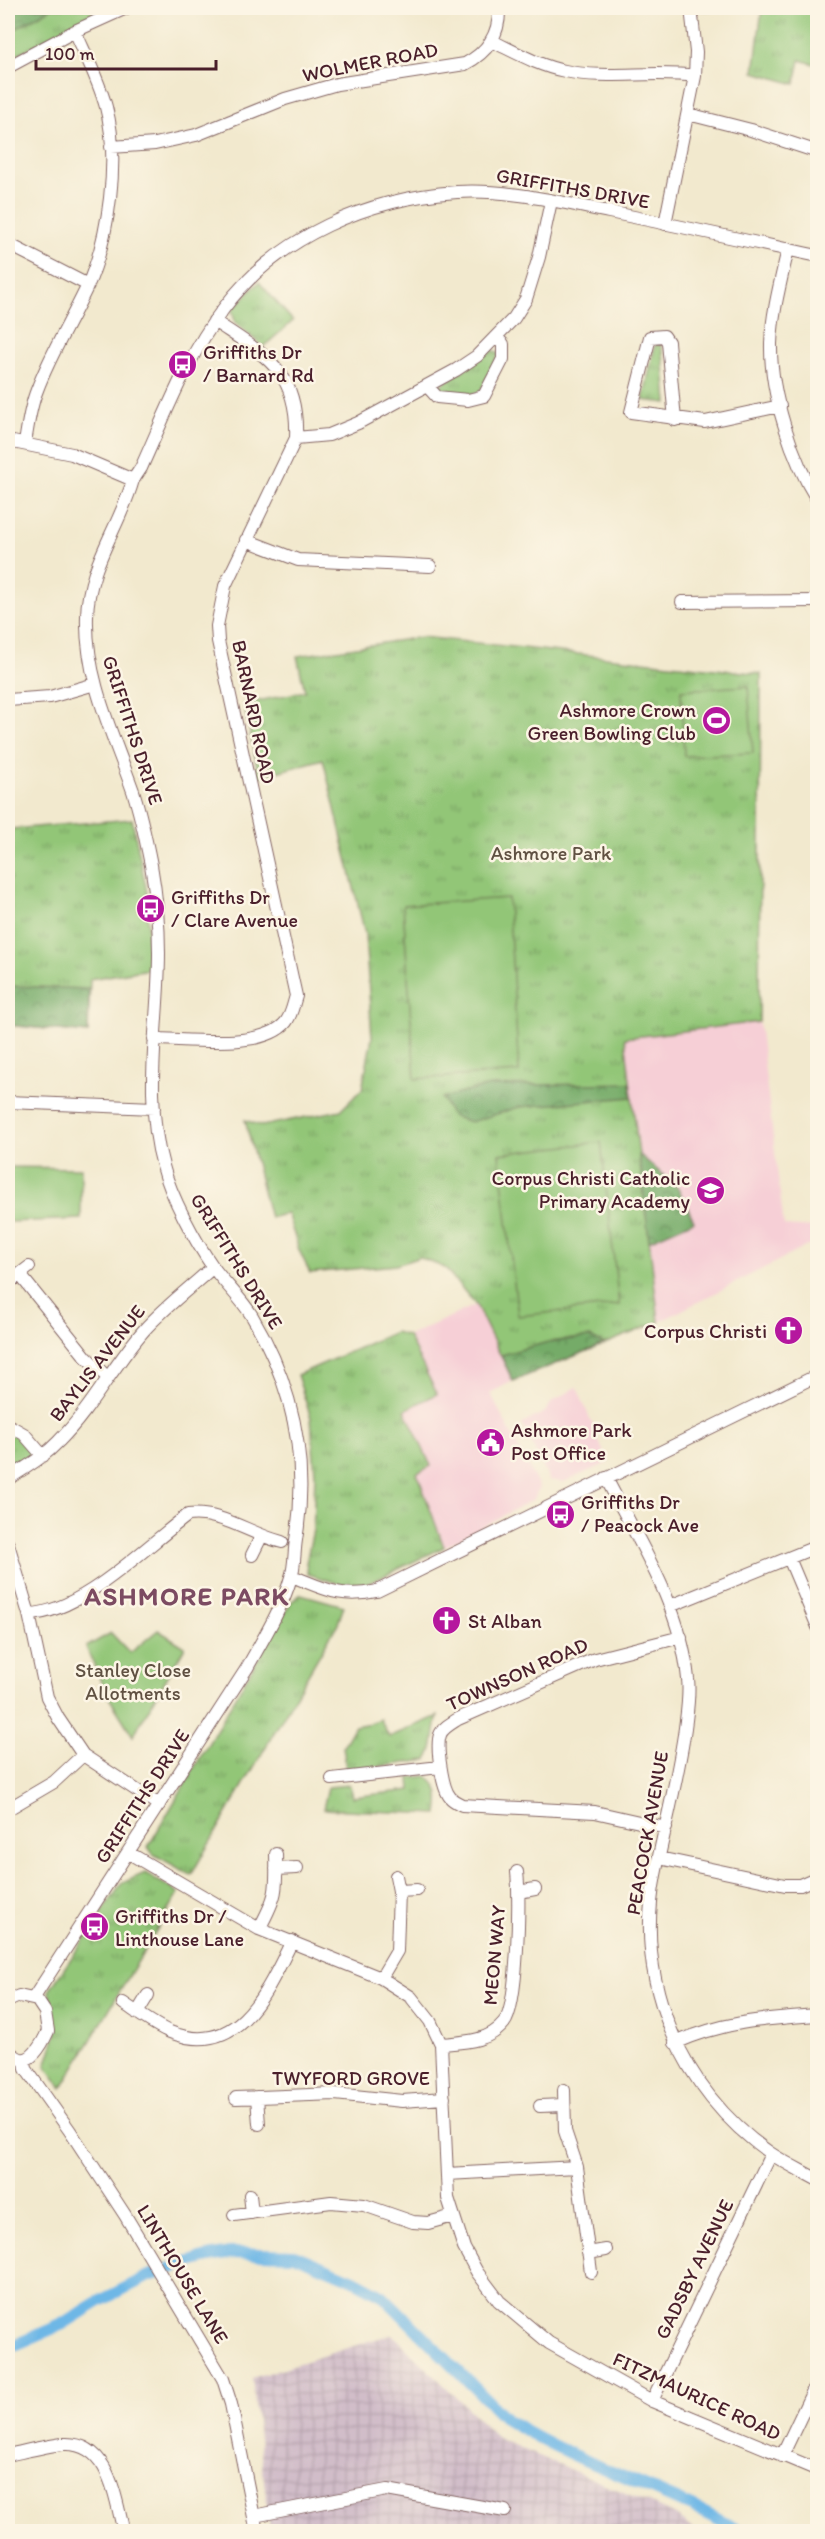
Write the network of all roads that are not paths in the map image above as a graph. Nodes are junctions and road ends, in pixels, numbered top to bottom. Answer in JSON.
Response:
{"nodes":[{"id":1,"x":126,"y":8,"type":"edge"},
{"id":2,"x":499,"y":8,"type":"edge"},
{"id":3,"x":691,"y":8,"type":"edge"},
{"id":4,"x":75,"y":31,"type":"junction"},
{"id":5,"x":492,"y":41,"type":"junction"},
{"id":6,"x":8,"y":67,"type":"edge"},
{"id":7,"x":695,"y":75,"type":"junction"},
{"id":8,"x":688,"y":114,"type":"junction"},
{"id":9,"x":111,"y":147,"type":"junction"},
{"id":10,"x":818,"y":152,"type":"edge"},
{"id":11,"x":550,"y":201,"type":"junction"},
{"id":12,"x":665,"y":224,"type":"junction"},
{"id":13,"x":8,"y":244,"type":"edge"},
{"id":14,"x":788,"y":249,"type":"junction"},
{"id":15,"x":818,"y":256,"type":"edge"},
{"id":16,"x":88,"y":285,"type":"junction"},
{"id":17,"x":214,"y":321,"type":"junction"},
{"id":18,"x":496,"y":337,"type":"junction"},
{"id":19,"x":427,"y":386,"type":"junction"},
{"id":20,"x":780,"y":406,"type":"junction"},
{"id":21,"x":675,"y":420,"type":"junction"},
{"id":22,"x":296,"y":438,"type":"junction"},
{"id":23,"x":8,"y":441,"type":"edge"},
{"id":24,"x":25,"y":443,"type":"junction"},
{"id":25,"x":133,"y":480,"type":"junction"},
{"id":26,"x":818,"y":501,"type":"edge"},
{"id":27,"x":246,"y":540,"type":"junction"},
{"id":28,"x":430,"y":566,"type":"dead end"},
{"id":29,"x":818,"y":600,"type":"edge"},
{"id":30,"x":682,"y":602,"type":"dead end"},
{"id":31,"x":95,"y":684,"type":"junction"},
{"id":32,"x":8,"y":700,"type":"edge"},
{"id":33,"x":154,"y":1039,"type":"junction"},
{"id":34,"x":8,"y":1102,"type":"edge"},
{"id":35,"x":154,"y":1108,"type":"junction"},
{"id":36,"x":213,"y":1267,"type":"junction"},
{"id":37,"x":21,"y":1275,"type":"dead end"},
{"id":38,"x":818,"y":1375,"type":"edge"},
{"id":39,"x":107,"y":1377,"type":"junction"},
{"id":40,"x":8,"y":1425,"type":"edge"},
{"id":41,"x":43,"y":1456,"type":"junction"},
{"id":42,"x":606,"y":1478,"type":"junction"},
{"id":43,"x":8,"y":1479,"type":"edge"},
{"id":44,"x":261,"y":1537,"type":"junction"},
{"id":45,"x":282,"y":1542,"type":"dead end"},
{"id":46,"x":8,"y":1544,"type":"edge"},
{"id":47,"x":818,"y":1546,"type":"edge"},
{"id":48,"x":252,"y":1555,"type":"dead end"},
{"id":49,"x":789,"y":1558,"type":"junction"},
{"id":50,"x":292,"y":1576,"type":"junction"},
{"id":51,"x":670,"y":1606,"type":"junction"},
{"id":52,"x":28,"y":1614,"type":"junction"},
{"id":53,"x":818,"y":1627,"type":"edge"},
{"id":54,"x":681,"y":1637,"type":"junction"},
{"id":55,"x":83,"y":1755,"type":"junction"},
{"id":56,"x":440,"y":1767,"type":"junction"},
{"id":57,"x":332,"y":1779,"type":"dead end"},
{"id":58,"x":159,"y":1805,"type":"junction"},
{"id":59,"x":8,"y":1809,"type":"edge"},
{"id":60,"x":666,"y":1828,"type":"junction"},
{"id":61,"x":129,"y":1853,"type":"junction"},
{"id":62,"x":276,"y":1854,"type":"dead end"},
{"id":63,"x":659,"y":1858,"type":"junction"},
{"id":64,"x":297,"y":1868,"type":"dead end"},
{"id":65,"x":276,"y":1869,"type":"junction"},
{"id":66,"x":517,"y":1872,"type":"dead end"},
{"id":67,"x":396,"y":1876,"type":"dead end"},
{"id":68,"x":818,"y":1877,"type":"edge"},
{"id":69,"x":535,"y":1889,"type":"dead end"},
{"id":70,"x":417,"y":1890,"type":"dead end"},
{"id":71,"x":399,"y":1891,"type":"junction"},
{"id":72,"x":519,"y":1892,"type":"junction"},
{"id":73,"x":259,"y":1929,"type":"junction"},
{"id":74,"x":292,"y":1941,"type":"junction"},
{"id":75,"x":381,"y":1978,"type":"junction"},
{"id":76,"x":148,"y":1995,"type":"dead end"},
{"id":77,"x":33,"y":1999,"type":"junction"},
{"id":78,"x":8,"y":2001,"type":"edge"},
{"id":79,"x":123,"y":2003,"type":"dead end"},
{"id":80,"x":137,"y":2013,"type":"junction"},
{"id":81,"x":818,"y":2015,"type":"edge"},
{"id":82,"x":675,"y":2043,"type":"junction"},
{"id":83,"x":441,"y":2044,"type":"junction"},
{"id":84,"x":8,"y":2051,"type":"edge"},
{"id":85,"x":25,"y":2059,"type":"junction"},
{"id":86,"x":564,"y":2090,"type":"dead end"},
{"id":87,"x":257,"y":2097,"type":"junction"},
{"id":88,"x":236,"y":2098,"type":"dead end"},
{"id":89,"x":444,"y":2098,"type":"junction"},
{"id":90,"x":564,"y":2105,"type":"junction"},
{"id":91,"x":540,"y":2106,"type":"dead end"},
{"id":92,"x":259,"y":2124,"type":"dead end"},
{"id":93,"x":771,"y":2154,"type":"junction"},
{"id":94,"x":577,"y":2167,"type":"junction"},
{"id":95,"x":447,"y":2174,"type":"junction"},
{"id":96,"x":818,"y":2180,"type":"edge"},
{"id":97,"x":250,"y":2195,"type":"dead end"},
{"id":98,"x":252,"y":2213,"type":"junction"},
{"id":99,"x":234,"y":2215,"type":"dead end"},
{"id":100,"x":453,"y":2216,"type":"junction"},
{"id":101,"x":606,"y":2250,"type":"dead end"},
{"id":102,"x":588,"y":2253,"type":"junction"},
{"id":103,"x":591,"y":2272,"type":"dead end"},
{"id":104,"x":818,"y":2380,"type":"edge"},
{"id":105,"x":652,"y":2401,"type":"junction"},
{"id":106,"x":8,"y":2455,"type":"edge"},
{"id":107,"x":782,"y":2456,"type":"junction"},
{"id":108,"x":818,"y":2470,"type":"edge"},
{"id":109,"x":506,"y":2511,"type":"dead end"},
{"id":110,"x":254,"y":2516,"type":"junction"},
{"id":111,"x":124,"y":2532,"type":"edge"},
{"id":112,"x":257,"y":2532,"type":"edge"}],
"edges":[{"from":1,"to":4,"type":"street"},
{"from":2,"to":5,"type":"street"},
{"from":3,"to":7,"type":"street"},
{"from":4,"to":6,"type":"street"},
{"from":4,"to":9,"type":"street"},
{"from":5,"to":7,"type":"street"},
{"from":5,"to":9,"type":"street","name":"WOLMER ROAD"},
{"from":7,"to":8,"type":"street"},
{"from":8,"to":10,"type":"street"},
{"from":8,"to":12,"type":"street"},
{"from":9,"to":16,"type":"street"},
{"from":11,"to":12,"type":"street","name":"GRIFFITHS DRIVE"},
{"from":11,"to":17,"type":"street","name":"GRIFFITHS DRIVE"},
{"from":11,"to":18,"type":"street"},
{"from":12,"to":14,"type":"street","name":"GRIFFITHS DRIVE"},
{"from":13,"to":16,"type":"street"},
{"from":14,"to":15,"type":"street","name":"GRIFFITHS DRIVE"},
{"from":14,"to":20,"type":"street"},
{"from":16,"to":24,"type":"street"},
{"from":17,"to":22,"type":"street","name":"BARNARD ROAD"},
{"from":17,"to":25,"type":"street","name":"GRIFFITHS DRIVE"},
{"from":18,"to":19,"type":"street"},
{"from":18,"to":19,"type":"street"},
{"from":19,"to":22,"type":"street"},
{"from":20,"to":21,"type":"street"},
{"from":20,"to":26,"type":"street"},
{"from":21,"to":21,"type":"street"},
{"from":22,"to":27,"type":"street","name":"BARNARD ROAD"},
{"from":23,"to":24,"type":"street"},
{"from":24,"to":25,"type":"street"},
{"from":25,"to":31,"type":"street","name":"GRIFFITHS DRIVE"},
{"from":27,"to":28,"type":"street"},
{"from":27,"to":33,"type":"street","name":"BARNARD ROAD"},
{"from":29,"to":30,"type":"street"},
{"from":31,"to":32,"type":"street"},
{"from":31,"to":33,"type":"street","name":"GRIFFITHS DRIVE"},
{"from":33,"to":35,"type":"street","name":"GRIFFITHS DRIVE"},
{"from":34,"to":35,"type":"street"},
{"from":35,"to":36,"type":"street","name":"GRIFFITHS DRIVE"},
{"from":36,"to":39,"type":"street","name":"BAYLIS AVENUE"},
{"from":36,"to":50,"type":"street","name":"GRIFFITHS DRIVE"},
{"from":37,"to":39,"type":"street"},
{"from":38,"to":42,"type":"street"},
{"from":39,"to":41,"type":"street","name":"BAYLIS AVENUE"},
{"from":40,"to":41,"type":"street"},
{"from":41,"to":43,"type":"street","name":"BAYLIS AVENUE"},
{"from":42,"to":50,"type":"street"},
{"from":42,"to":51,"type":"street","name":"PEACOCK AVENUE"},
{"from":44,"to":45,"type":"street"},
{"from":44,"to":48,"type":"street"},
{"from":44,"to":52,"type":"street"},
{"from":46,"to":52,"type":"street"},
{"from":47,"to":49,"type":"street"},
{"from":49,"to":51,"type":"street"},
{"from":49,"to":53,"type":"street"},
{"from":50,"to":58,"type":"street","name":"GRIFFITHS DRIVE"},
{"from":51,"to":54,"type":"street","name":"PEACOCK AVENUE"},
{"from":52,"to":55,"type":"street"},
{"from":54,"to":56,"type":"street","name":"TOWNSON ROAD"},
{"from":54,"to":60,"type":"street","name":"PEACOCK AVENUE"},
{"from":55,"to":58,"type":"street"},
{"from":55,"to":59,"type":"street"},
{"from":56,"to":57,"type":"street"},
{"from":56,"to":60,"type":"street","name":"TOWNSON ROAD"},
{"from":58,"to":61,"type":"street","name":"GRIFFITHS DRIVE"},
{"from":60,"to":63,"type":"street","name":"PEACOCK AVENUE"},
{"from":61,"to":73,"type":"street"},
{"from":61,"to":77,"type":"street","name":"GRIFFITHS DRIVE"},
{"from":62,"to":65,"type":"street"},
{"from":63,"to":68,"type":"street"},
{"from":63,"to":82,"type":"street","name":"PEACOCK AVENUE"},
{"from":64,"to":65,"type":"street"},
{"from":65,"to":73,"type":"street"},
{"from":66,"to":72,"type":"street","name":"MEON WAY"},
{"from":67,"to":71,"type":"street"},
{"from":69,"to":72,"type":"street","name":"MEON WAY"},
{"from":70,"to":71,"type":"street"},
{"from":71,"to":75,"type":"street"},
{"from":72,"to":83,"type":"street","name":"MEON WAY"},
{"from":73,"to":74,"type":"street"},
{"from":74,"to":75,"type":"street"},
{"from":74,"to":80,"type":"street"},
{"from":75,"to":83,"type":"street"},
{"from":76,"to":80,"type":"street"},
{"from":77,"to":78,"type":"street"},
{"from":77,"to":85,"type":"street"},
{"from":79,"to":80,"type":"street"},
{"from":81,"to":82,"type":"street"},
{"from":82,"to":93,"type":"street","name":"PEACOCK AVENUE"},
{"from":83,"to":89,"type":"street","name":"FITZMAURICE ROAD"},
{"from":84,"to":85,"type":"street"},
{"from":85,"to":110,"type":"street","name":"LINTHOUSE LANE"},
{"from":86,"to":90,"type":"street"},
{"from":87,"to":88,"type":"street","name":"TWYFORD GROVE"},
{"from":87,"to":89,"type":"street","name":"TWYFORD GROVE"},
{"from":87,"to":92,"type":"street","name":"TWYFORD GROVE"},
{"from":89,"to":95,"type":"street","name":"FITZMAURICE ROAD"},
{"from":90,"to":91,"type":"street"},
{"from":90,"to":94,"type":"street"},
{"from":93,"to":96,"type":"street","name":"PEACOCK AVENUE"},
{"from":93,"to":105,"type":"street","name":"GADSBY AVENUE"},
{"from":94,"to":95,"type":"street"},
{"from":94,"to":102,"type":"street"},
{"from":95,"to":100,"type":"street","name":"FITZMAURICE ROAD"},
{"from":97,"to":98,"type":"street"},
{"from":98,"to":99,"type":"street"},
{"from":98,"to":100,"type":"street"},
{"from":100,"to":105,"type":"street","name":"FITZMAURICE ROAD"},
{"from":101,"to":102,"type":"street"},
{"from":102,"to":103,"type":"street"},
{"from":104,"to":107,"type":"street"},
{"from":105,"to":107,"type":"street","name":"FITZMAURICE ROAD"},
{"from":106,"to":111,"type":"street"},
{"from":107,"to":108,"type":"street","name":"FITZMAURICE ROAD"},
{"from":109,"to":110,"type":"street"},
{"from":110,"to":112,"type":"street","name":"LINTHOUSE LANE"}]}
